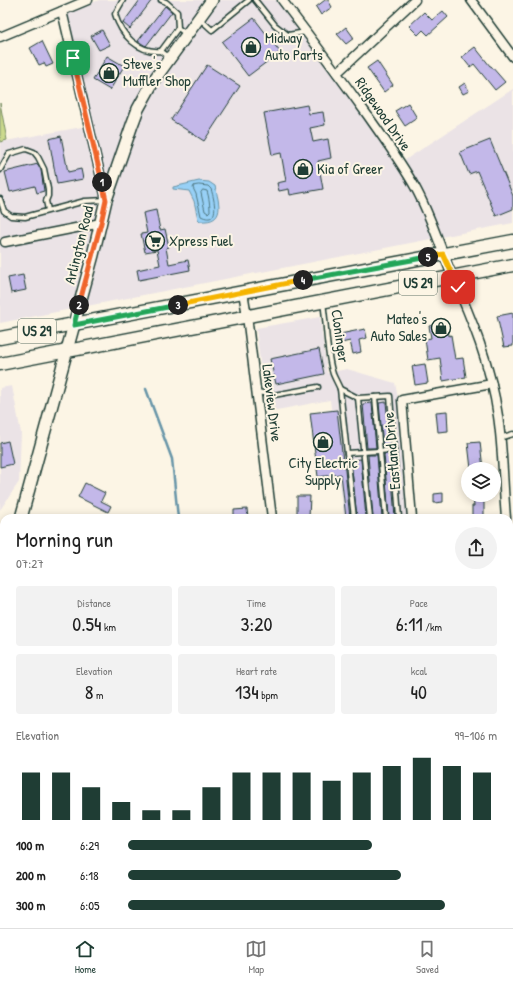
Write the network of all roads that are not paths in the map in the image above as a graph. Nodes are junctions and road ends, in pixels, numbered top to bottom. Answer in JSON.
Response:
{"nodes":[{"id":1,"x":88,"y":0,"type":"edge"},
{"id":2,"x":123,"y":0,"type":"edge"},
{"id":3,"x":161,"y":0,"type":"edge"},
{"id":4,"x":249,"y":0,"type":"edge"},
{"id":5,"x":255,"y":0,"type":"edge"},
{"id":6,"x":282,"y":0,"type":"edge"},
{"id":7,"x":415,"y":0,"type":"edge"},
{"id":8,"x":470,"y":0,"type":"edge"},
{"id":9,"x":210,"y":1,"type":"edge"},
{"id":10,"x":62,"y":11,"type":"junction"},
{"id":11,"x":199,"y":18,"type":"junction"},
{"id":12,"x":182,"y":31,"type":"junction"},
{"id":13,"x":306,"y":32,"type":"junction"},
{"id":14,"x":0,"y":37,"type":"edge"},
{"id":15,"x":165,"y":54,"type":"junction"},
{"id":16,"x":513,"y":57,"type":"edge"},
{"id":17,"x":337,"y":72,"type":"junction"},
{"id":18,"x":0,"y":170,"type":"edge"},
{"id":19,"x":0,"y":199,"type":"edge"},
{"id":20,"x":106,"y":200,"type":"junction"},
{"id":21,"x":48,"y":210,"type":"junction"},
{"id":22,"x":101,"y":223,"type":"junction"},
{"id":23,"x":513,"y":241,"type":"edge"},
{"id":24,"x":5,"y":242,"type":"dead end"},
{"id":25,"x":443,"y":254,"type":"junction"},
{"id":26,"x":513,"y":265,"type":"edge"},
{"id":27,"x":453,"y":277,"type":"junction"},
{"id":28,"x":243,"y":292,"type":"junction"},
{"id":29,"x":323,"y":301,"type":"junction"},
{"id":30,"x":247,"y":316,"type":"junction"},
{"id":31,"x":74,"y":325,"type":"junction"},
{"id":32,"x":0,"y":338,"type":"edge"},
{"id":33,"x":67,"y":350,"type":"junction"},
{"id":34,"x":0,"y":364,"type":"edge"},
{"id":35,"x":492,"y":384,"type":"junction"},
{"id":36,"x":318,"y":387,"type":"dead end"},
{"id":37,"x":340,"y":388,"type":"junction"},
{"id":38,"x":257,"y":392,"type":"junction"},
{"id":39,"x":375,"y":397,"type":"junction"},
{"id":40,"x":358,"y":398,"type":"junction"},
{"id":41,"x":513,"y":434,"type":"edge"},
{"id":42,"x":500,"y":438,"type":"junction"},
{"id":43,"x":394,"y":450,"type":"junction"},
{"id":44,"x":380,"y":451,"type":"junction"},
{"id":45,"x":364,"y":452,"type":"junction"},
{"id":46,"x":347,"y":453,"type":"junction"},
{"id":47,"x":22,"y":514,"type":"edge"},
{"id":48,"x":272,"y":514,"type":"edge"},
{"id":49,"x":354,"y":514,"type":"edge"},
{"id":50,"x":370,"y":514,"type":"edge"},
{"id":51,"x":386,"y":514,"type":"edge"},
{"id":52,"x":399,"y":514,"type":"edge"},
{"id":53,"x":412,"y":514,"type":"edge"},
{"id":54,"x":509,"y":514,"type":"edge"}],
"edges":[{"from":1,"to":10,"type":"street"},
{"from":2,"to":15,"type":"lane"},
{"from":3,"to":12,"type":"lane"},
{"from":4,"to":11,"type":"lane"},
{"from":5,"to":13,"type":"lane"},
{"from":6,"to":13,"type":"street","name":"Ridgewood Drive"},
{"from":7,"to":17,"type":"street"},
{"from":8,"to":16,"type":"street"},
{"from":9,"to":11,"type":"main road","name":"Arlington Road"},
{"from":10,"to":14,"type":"street"},
{"from":10,"to":20,"type":"street"},
{"from":11,"to":12,"type":"main road","name":"Arlington Road"},
{"from":12,"to":15,"type":"main road","name":"Arlington Road"},
{"from":13,"to":17,"type":"street","name":"Ridgewood Drive"},
{"from":15,"to":20,"type":"main road","name":"Arlington Road"},
{"from":17,"to":25,"type":"street","name":"Ridgewood Drive"},
{"from":18,"to":21,"type":"lane"},
{"from":19,"to":21,"type":"lane"},
{"from":20,"to":21,"type":"lane"},
{"from":20,"to":22,"type":"main road","name":"Arlington Road"},
{"from":22,"to":24,"type":"street"},
{"from":22,"to":31,"type":"main road","name":"Arlington Road"},
{"from":23,"to":25,"type":"main road","number":"US 29"},
{"from":25,"to":27,"type":"street","name":"Ridgewood Drive"},
{"from":25,"to":28,"type":"main road","number":"US 29"},
{"from":26,"to":27,"type":"main road","number":"US 29"},
{"from":27,"to":29,"type":"main road","number":"US 29"},
{"from":27,"to":35,"type":"street","name":"Ridgewood Drive"},
{"from":28,"to":30,"type":"street","name":"Lakeview Drive"},
{"from":28,"to":31,"type":"main road","number":"US 29"},
{"from":29,"to":30,"type":"main road","number":"US 29"},
{"from":29,"to":37,"type":"lane","name":"Cloninger"},
{"from":30,"to":33,"type":"main road","number":"US 29"},
{"from":30,"to":38,"type":"street","name":"Lakeview Drive"},
{"from":31,"to":32,"type":"main road","number":"US 29"},
{"from":31,"to":33,"type":"main road","name":"Arlington Road"},
{"from":33,"to":34,"type":"main road","number":"US 29"},
{"from":33,"to":47,"type":"main road","name":"Arlington Road"},
{"from":35,"to":42,"type":"street","name":"Ridgewood Drive"},
{"from":35,"to":53,"type":"street","name":"Eastland Drive"},
{"from":36,"to":38,"type":"lane"},
{"from":37,"to":40,"type":"lane"},
{"from":37,"to":46,"type":"lane"},
{"from":38,"to":48,"type":"street","name":"Lakeview Drive"},
{"from":39,"to":40,"type":"lane"},
{"from":39,"to":43,"type":"lane"},
{"from":39,"to":44,"type":"lane"},
{"from":40,"to":45,"type":"lane"},
{"from":41,"to":42,"type":"lane"},
{"from":42,"to":54,"type":"street","name":"Ridgewood Drive"},
{"from":43,"to":44,"type":"lane"},
{"from":43,"to":52,"type":"lane"},
{"from":44,"to":45,"type":"lane"},
{"from":44,"to":51,"type":"lane"},
{"from":45,"to":46,"type":"lane"},
{"from":45,"to":50,"type":"lane"},
{"from":46,"to":49,"type":"lane"}]}
